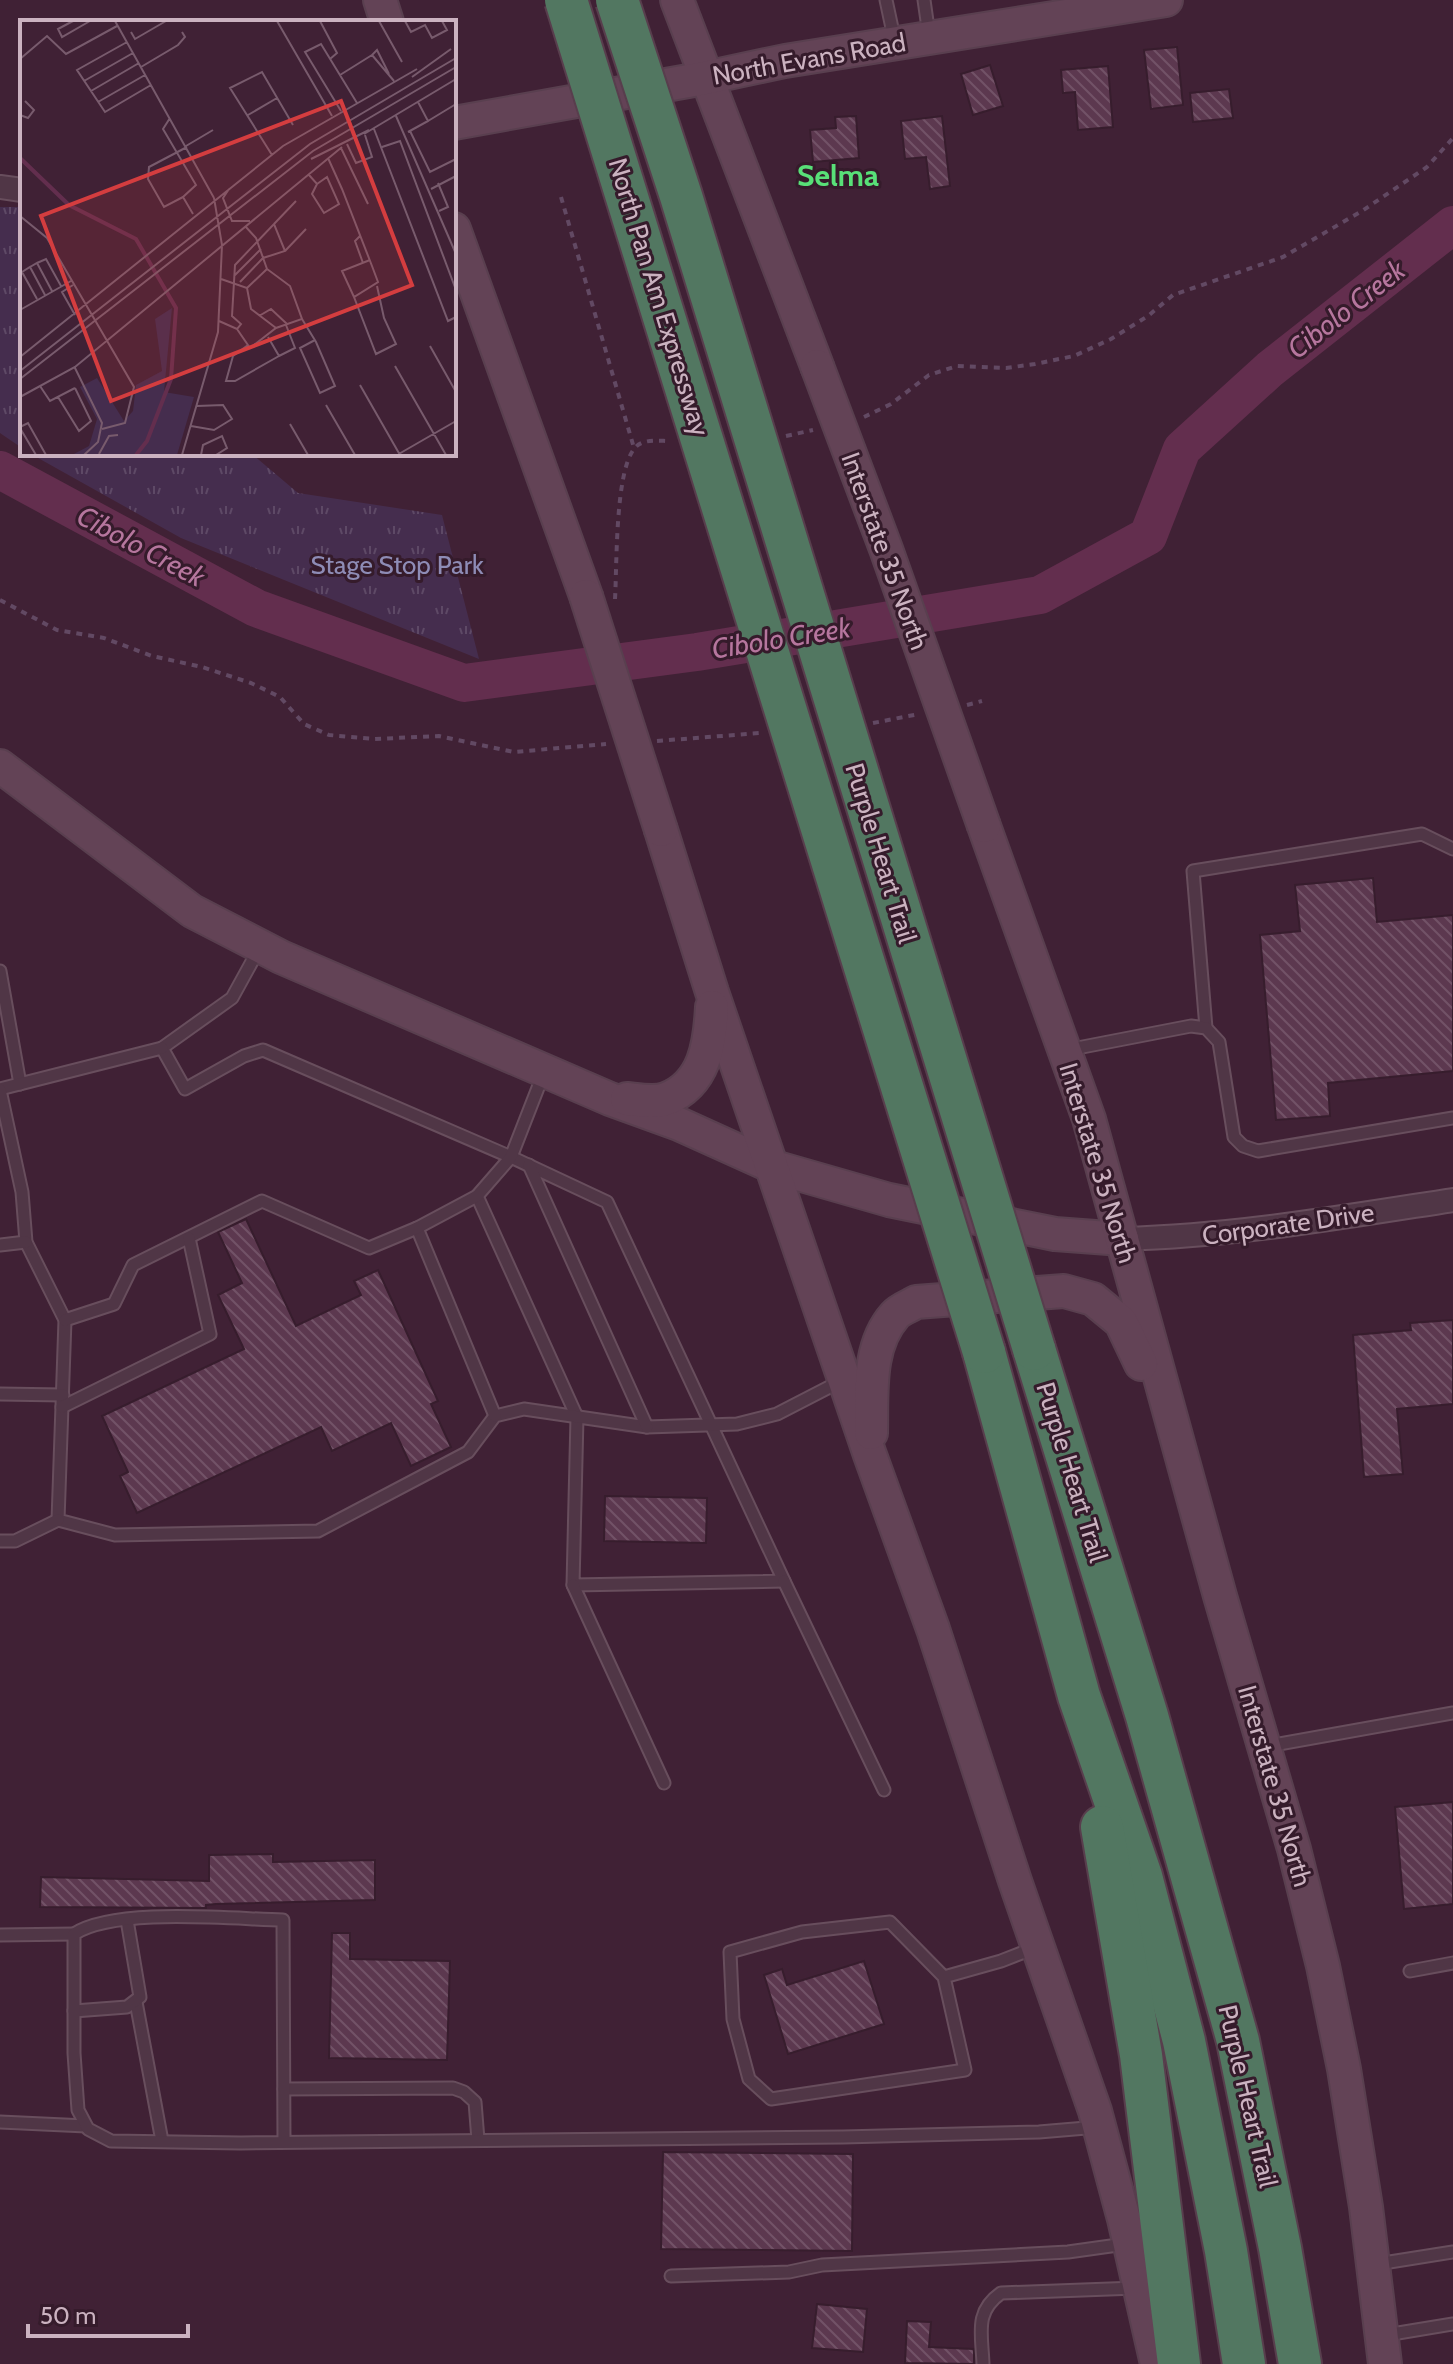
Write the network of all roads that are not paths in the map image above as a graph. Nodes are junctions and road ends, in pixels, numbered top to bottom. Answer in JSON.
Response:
{"nodes":[{"id":1,"x":380,"y":0,"type":"edge"},
{"id":2,"x":566,"y":0,"type":"edge"},
{"id":3,"x":617,"y":0,"type":"edge"},
{"id":4,"x":677,"y":0,"type":"edge"},
{"id":5,"x":886,"y":0,"type":"edge"},
{"id":6,"x":924,"y":0,"type":"edge"},
{"id":7,"x":1159,"y":1,"type":"edge"},
{"id":8,"x":386,"y":20,"type":"edge"},
{"id":9,"x":929,"y":37,"type":"junction"},
{"id":10,"x":895,"y":43,"type":"junction"},
{"id":11,"x":705,"y":78,"type":"junction"},
{"id":12,"x":456,"y":123,"type":"edge"},
{"id":13,"x":0,"y":187,"type":"edge"},
{"id":14,"x":20,"y":190,"type":"edge"},
{"id":15,"x":456,"y":234,"type":"edge"},
{"id":16,"x":800,"y":592,"type":"joint"},
{"id":17,"x":752,"y":595,"type":"joint"},
{"id":18,"x":0,"y":766,"type":"edge"},
{"id":19,"x":1453,"y":849,"type":"edge"},
{"id":20,"x":260,"y":947,"type":"junction"},
{"id":21,"x":0,"y":971,"type":"edge"},
{"id":22,"x":712,"y":992,"type":"junction"},
{"id":23,"x":1206,"y":1028,"type":"junction"},
{"id":24,"x":162,"y":1048,"type":"junction"},
{"id":25,"x":1065,"y":1051,"type":"junction"},
{"id":26,"x":545,"y":1071,"type":"junction"},
{"id":27,"x":20,"y":1084,"type":"junction"},
{"id":28,"x":0,"y":1090,"type":"edge"},
{"id":29,"x":610,"y":1099,"type":"junction"},
{"id":30,"x":1453,"y":1118,"type":"edge"},
{"id":31,"x":511,"y":1157,"type":"junction"},
{"id":32,"x":529,"y":1165,"type":"junction"},
{"id":33,"x":774,"y":1167,"type":"junction"},
{"id":34,"x":477,"y":1196,"type":"junction"},
{"id":35,"x":1453,"y":1200,"type":"edge"},
{"id":36,"x":417,"y":1228,"type":"junction"},
{"id":37,"x":189,"y":1238,"type":"junction"},
{"id":38,"x":1122,"y":1239,"type":"junction"},
{"id":39,"x":26,"y":1242,"type":"junction"},
{"id":40,"x":0,"y":1245,"type":"edge"},
{"id":41,"x":65,"y":1320,"type":"junction"},
{"id":42,"x":845,"y":1379,"type":"junction"},
{"id":43,"x":0,"y":1394,"type":"edge"},
{"id":44,"x":62,"y":1401,"type":"junction"},
{"id":45,"x":495,"y":1416,"type":"junction"},
{"id":46,"x":577,"y":1417,"type":"junction"},
{"id":47,"x":712,"y":1425,"type":"junction"},
{"id":48,"x":647,"y":1427,"type":"junction"},
{"id":49,"x":1181,"y":1451,"type":"junction"},
{"id":50,"x":870,"y":1455,"type":"junction"},
{"id":51,"x":58,"y":1520,"type":"junction"},
{"id":52,"x":0,"y":1541,"type":"edge"},
{"id":53,"x":784,"y":1581,"type":"junction"},
{"id":54,"x":573,"y":1585,"type":"junction"},
{"id":55,"x":1079,"y":1696,"type":"junction"},
{"id":56,"x":1453,"y":1713,"type":"edge"},
{"id":57,"x":1264,"y":1746,"type":"junction"},
{"id":58,"x":664,"y":1783,"type":"dead end"},
{"id":59,"x":884,"y":1790,"type":"dead end"},
{"id":60,"x":127,"y":1920,"type":"junction"},
{"id":61,"x":74,"y":1934,"type":"junction"},
{"id":62,"x":0,"y":1935,"type":"edge"},
{"id":63,"x":1037,"y":1946,"type":"junction"},
{"id":64,"x":1453,"y":1963,"type":"edge"},
{"id":65,"x":1410,"y":1971,"type":"dead end"},
{"id":66,"x":944,"y":1977,"type":"junction"},
{"id":67,"x":136,"y":2002,"type":"junction"},
{"id":68,"x":74,"y":2011,"type":"junction"},
{"id":69,"x":284,"y":2089,"type":"junction"},
{"id":70,"x":0,"y":2122,"type":"edge"},
{"id":71,"x":86,"y":2126,"type":"junction"},
{"id":72,"x":1099,"y":2127,"type":"junction"},
{"id":73,"x":478,"y":2140,"type":"junction"},
{"id":74,"x":162,"y":2141,"type":"junction"},
{"id":75,"x":284,"y":2142,"type":"junction"},
{"id":76,"x":1130,"y":2243,"type":"junction"},
{"id":77,"x":1453,"y":2252,"type":"edge"},
{"id":78,"x":1373,"y":2265,"type":"junction"},
{"id":79,"x":671,"y":2276,"type":"dead end"},
{"id":80,"x":1140,"y":2288,"type":"junction"},
{"id":81,"x":1453,"y":2324,"type":"edge"},
{"id":82,"x":1383,"y":2350,"type":"edge"},
{"id":83,"x":983,"y":2364,"type":"edge"},
{"id":84,"x":1157,"y":2364,"type":"edge"},
{"id":85,"x":1179,"y":2364,"type":"edge"},
{"id":86,"x":1244,"y":2364,"type":"edge"},
{"id":87,"x":1300,"y":2364,"type":"edge"}],
"edges":[{"from":1,"to":8,"type":"main road"},
{"from":2,"to":17,"type":"highway","name":"North Pan Am Expressway","bridge":true},
{"from":3,"to":16,"type":"highway","name":"North Pan Am Expressway","bridge":true},
{"from":4,"to":11,"type":"main road","name":"Interstate 35 North"},
{"from":5,"to":10,"type":"lane"},
{"from":6,"to":9,"type":"lane"},
{"from":7,"to":9,"type":"main road","name":"North Evans Road"},
{"from":9,"to":10,"type":"main road","name":"North Evans Road"},
{"from":10,"to":11,"type":"main road","name":"North Evans Road"},
{"from":11,"to":12,"type":"main road","name":"North Evans Road"},
{"from":11,"to":25,"type":"main road","name":"Interstate 35 North","bridge":true},
{"from":13,"to":14,"type":"street"},
{"from":15,"to":22,"type":"main road","bridge":true},
{"from":16,"to":87,"type":"highway","name":"Purple Heart Trail","bridge":true},
{"from":17,"to":55,"type":"highway","name":"Purple Heart Trail","bridge":true},
{"from":18,"to":20,"type":"main road"},
{"from":19,"to":23,"type":"lane"},
{"from":20,"to":24,"type":"lane"},
{"from":20,"to":26,"type":"main road"},
{"from":21,"to":27,"type":"lane"},
{"from":22,"to":29,"type":"main road"},
{"from":22,"to":33,"type":"main road"},
{"from":23,"to":25,"type":"lane"},
{"from":23,"to":30,"type":"lane"},
{"from":24,"to":27,"type":"lane"},
{"from":24,"to":31,"type":"lane"},
{"from":25,"to":38,"type":"main road","name":"Interstate 35 North"},
{"from":26,"to":29,"type":"main road"},
{"from":26,"to":31,"type":"lane"},
{"from":27,"to":28,"type":"lane"},
{"from":28,"to":39,"type":"lane"},
{"from":29,"to":33,"type":"main road"},
{"from":31,"to":32,"type":"lane"},
{"from":31,"to":34,"type":"lane"},
{"from":32,"to":47,"type":"lane"},
{"from":32,"to":48,"type":"lane"},
{"from":33,"to":38,"type":"main road"},
{"from":33,"to":42,"type":"main road"},
{"from":34,"to":36,"type":"lane"},
{"from":34,"to":46,"type":"lane"},
{"from":35,"to":38,"type":"street","name":"Corporate Drive"},
{"from":36,"to":37,"type":"lane"},
{"from":36,"to":45,"type":"lane"},
{"from":37,"to":41,"type":"lane"},
{"from":37,"to":44,"type":"lane"},
{"from":38,"to":49,"type":"main road","name":"Interstate 35 North"},
{"from":39,"to":40,"type":"lane"},
{"from":39,"to":41,"type":"lane"},
{"from":41,"to":44,"type":"lane"},
{"from":42,"to":47,"type":"lane"},
{"from":42,"to":50,"type":"main road"},
{"from":43,"to":44,"type":"lane"},
{"from":44,"to":51,"type":"lane"},
{"from":45,"to":46,"type":"lane"},
{"from":45,"to":51,"type":"lane"},
{"from":46,"to":48,"type":"lane"},
{"from":46,"to":54,"type":"lane"},
{"from":47,"to":48,"type":"lane"},
{"from":47,"to":53,"type":"lane"},
{"from":49,"to":50,"type":"main road"},
{"from":49,"to":57,"type":"main road","name":"Interstate 35 North"},
{"from":50,"to":63,"type":"main road"},
{"from":51,"to":52,"type":"lane"},
{"from":53,"to":54,"type":"lane"},
{"from":53,"to":59,"type":"lane"},
{"from":54,"to":58,"type":"lane"},
{"from":55,"to":85,"type":"highway"},
{"from":55,"to":86,"type":"highway","name":"Purple Heart Trail"},
{"from":56,"to":57,"type":"lane"},
{"from":57,"to":78,"type":"main road","name":"Interstate 35 North"},
{"from":60,"to":61,"type":"lane"},
{"from":60,"to":67,"type":"lane"},
{"from":60,"to":69,"type":"lane"},
{"from":61,"to":62,"type":"lane"},
{"from":61,"to":68,"type":"lane"},
{"from":63,"to":66,"type":"lane"},
{"from":63,"to":72,"type":"main road"},
{"from":64,"to":65,"type":"lane"},
{"from":66,"to":66,"type":"lane"},
{"from":67,"to":68,"type":"lane"},
{"from":67,"to":74,"type":"lane"},
{"from":68,"to":71,"type":"lane"},
{"from":69,"to":73,"type":"lane"},
{"from":69,"to":75,"type":"lane"},
{"from":70,"to":71,"type":"lane"},
{"from":71,"to":74,"type":"lane"},
{"from":72,"to":73,"type":"lane"},
{"from":72,"to":76,"type":"main road"},
{"from":73,"to":75,"type":"lane"},
{"from":74,"to":75,"type":"lane"},
{"from":76,"to":79,"type":"lane"},
{"from":76,"to":80,"type":"main road"},
{"from":77,"to":78,"type":"lane"},
{"from":78,"to":82,"type":"main road","name":"Interstate 35 North"},
{"from":80,"to":83,"type":"lane"},
{"from":80,"to":84,"type":"main road"},
{"from":81,"to":82,"type":"lane"}]}
